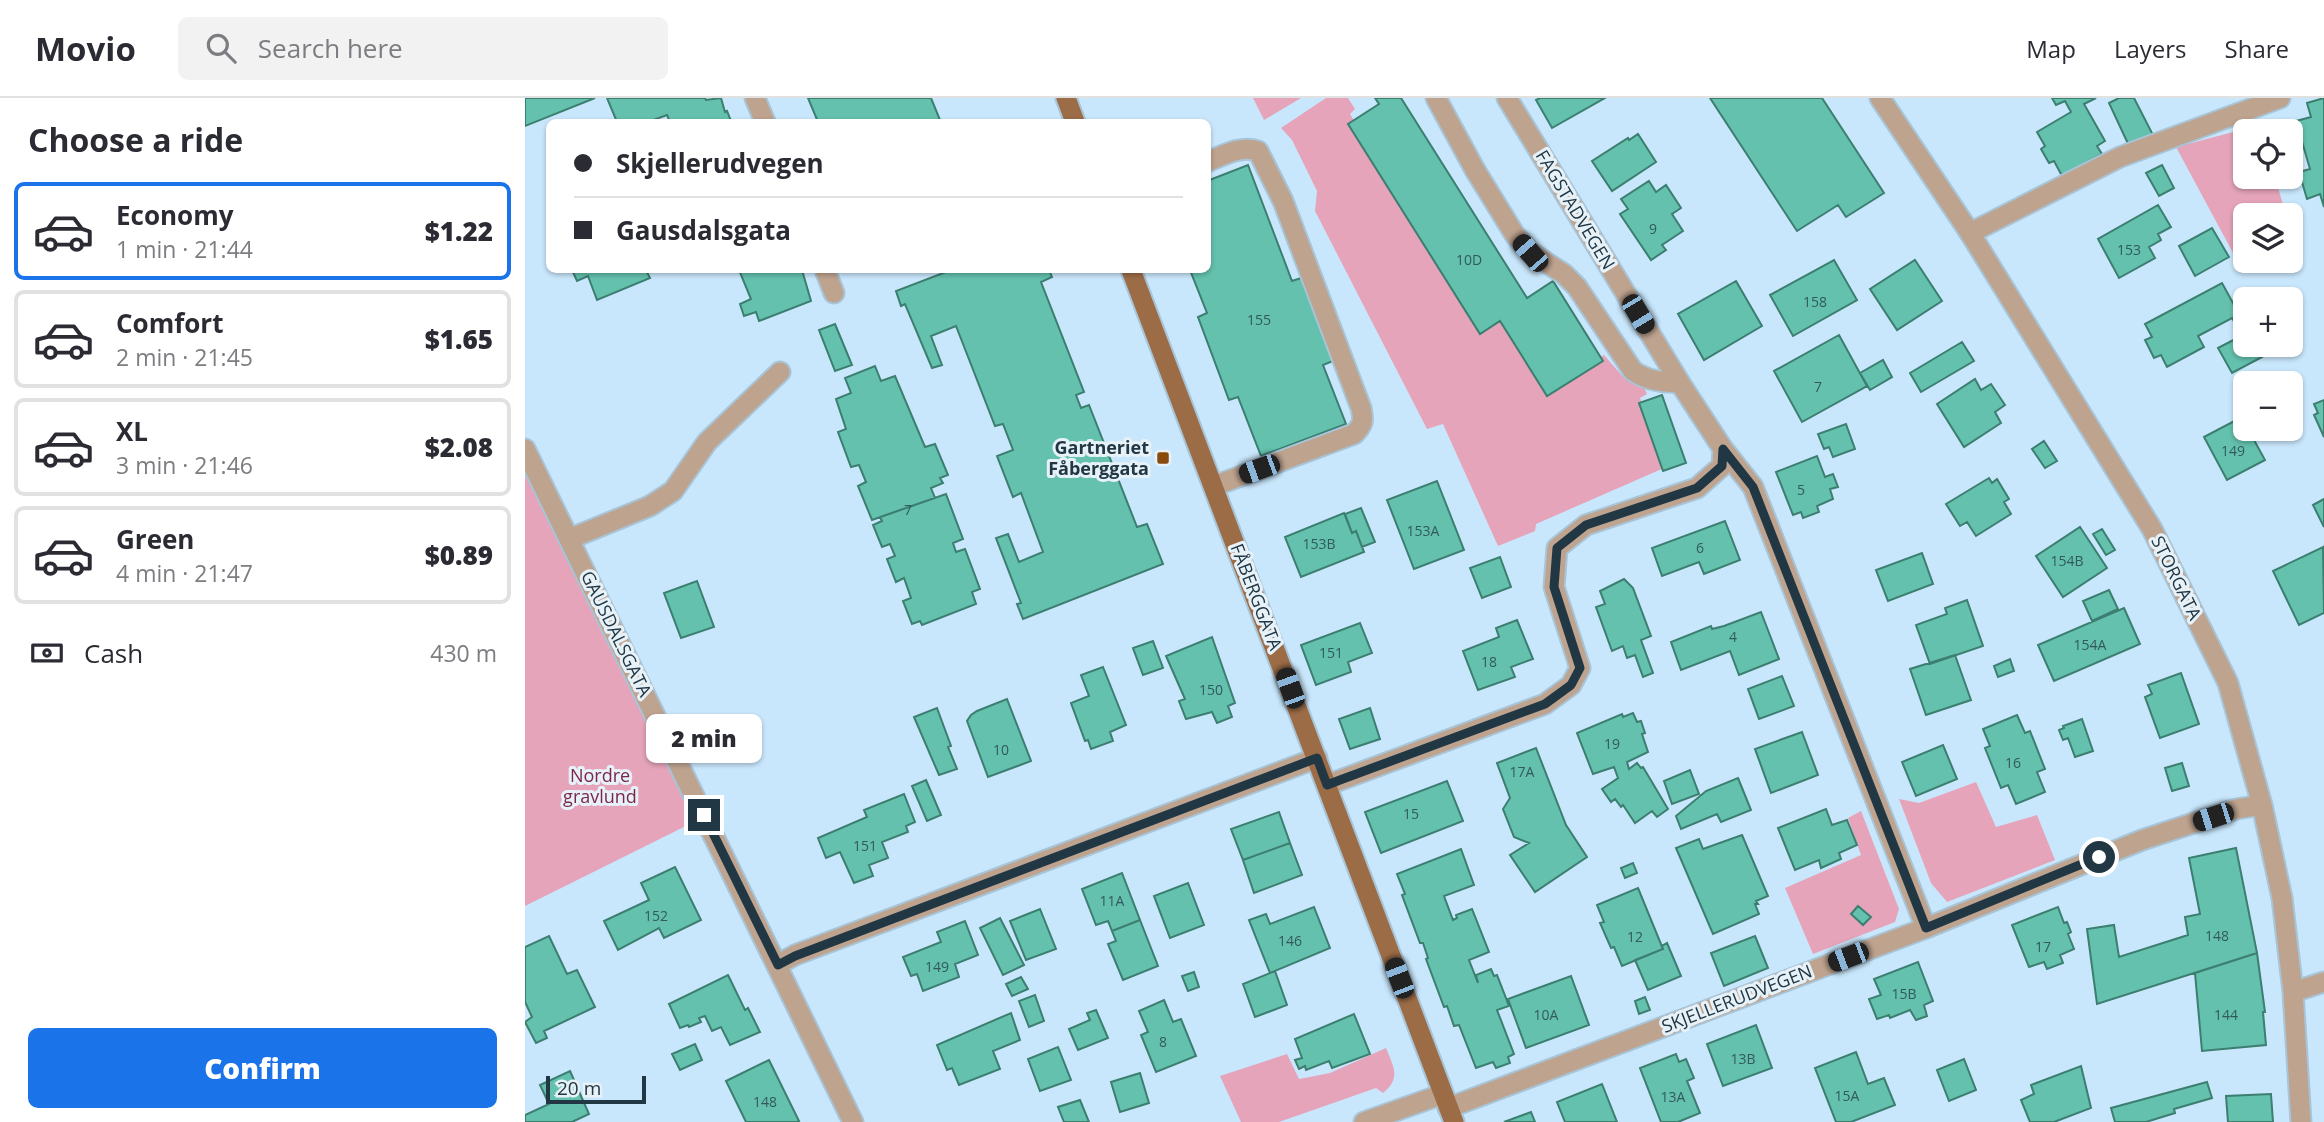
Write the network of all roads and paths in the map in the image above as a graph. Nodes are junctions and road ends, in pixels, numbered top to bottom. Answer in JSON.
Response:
{"nodes":[{"id":1,"x":755,"y":98,"type":"edge"},
{"id":2,"x":1066,"y":98,"type":"edge"},
{"id":3,"x":1436,"y":98,"type":"edge"},
{"id":4,"x":1507,"y":98,"type":"edge"},
{"id":5,"x":1880,"y":98,"type":"edge"},
{"id":6,"x":2280,"y":98,"type":"edge"},
{"id":7,"x":764,"y":119,"type":"edge"},
{"id":8,"x":1074,"y":119,"type":"edge"},
{"id":9,"x":1211,"y":160,"type":"edge"},
{"id":10,"x":1970,"y":233,"type":"junction"},
{"id":11,"x":826,"y":273,"type":"edge"},
{"id":12,"x":1132,"y":273,"type":"edge"},
{"id":13,"x":834,"y":293,"type":"dead end"},
{"id":14,"x":781,"y":372,"type":"dead end"},
{"id":15,"x":1680,"y":383,"type":"junction"},
{"id":16,"x":525,"y":449,"type":"edge"},
{"id":17,"x":1723,"y":449,"type":"junction"},
{"id":18,"x":1214,"y":485,"type":"junction"},
{"id":19,"x":569,"y":538,"type":"junction"},
{"id":20,"x":1317,"y":758,"type":"junction"},
{"id":21,"x":1327,"y":785,"type":"junction"},
{"id":22,"x":2262,"y":805,"type":"junction"},
{"id":23,"x":1926,"y":928,"type":"junction"},
{"id":24,"x":778,"y":965,"type":"junction"},
{"id":25,"x":2324,"y":982,"type":"edge"},
{"id":26,"x":2293,"y":992,"type":"junction"},
{"id":27,"x":1448,"y":1108,"type":"edge"},
{"id":28,"x":852,"y":1122,"type":"edge"},
{"id":29,"x":1364,"y":1122,"type":"edge"},
{"id":30,"x":2301,"y":1122,"type":"edge"}],
"edges":[{"from":1,"to":7,"type":"street"},
{"from":2,"to":8,"type":"main road"},
{"from":3,"to":15,"type":"street"},
{"from":4,"to":15,"type":"street","name":"FAGSTADVEGEN"},
{"from":5,"to":10,"type":"street","name":"STORGATA"},
{"from":6,"to":10,"type":"street"},
{"from":9,"to":18,"type":"street"},
{"from":10,"to":22,"type":"street","name":"STORGATA"},
{"from":11,"to":13,"type":"street"},
{"from":12,"to":18,"type":"main road","name":"FÅBERGGATA"},
{"from":14,"to":19,"type":"street"},
{"from":15,"to":17,"type":"street","name":"FAGSTADVEGEN"},
{"from":16,"to":19,"type":"street","name":"GAUSDALSGATA"},
{"from":17,"to":21,"type":"street"},
{"from":17,"to":23,"type":"street","name":"FAGSTADVEGEN"},
{"from":18,"to":20,"type":"main road","name":"FÅBERGGATA"},
{"from":19,"to":24,"type":"street","name":"GAUSDALSGATA"},
{"from":20,"to":21,"type":"main road","name":"FÅBERGGATA"},
{"from":20,"to":24,"type":"street"},
{"from":21,"to":27,"type":"main road","name":"FÅBERGGATA"},
{"from":22,"to":23,"type":"street","name":"SKJELLERUDVEGEN"},
{"from":22,"to":26,"type":"street","name":"STORGATA"},
{"from":23,"to":27,"type":"street","name":"SKJELLERUDVEGEN"},
{"from":24,"to":28,"type":"street","name":"GAUSDALSGATA"},
{"from":25,"to":26,"type":"street"},
{"from":26,"to":30,"type":"street","name":"STORGATA"},
{"from":27,"to":29,"type":"street","name":"SKJELLERUDVEGEN"}]}
